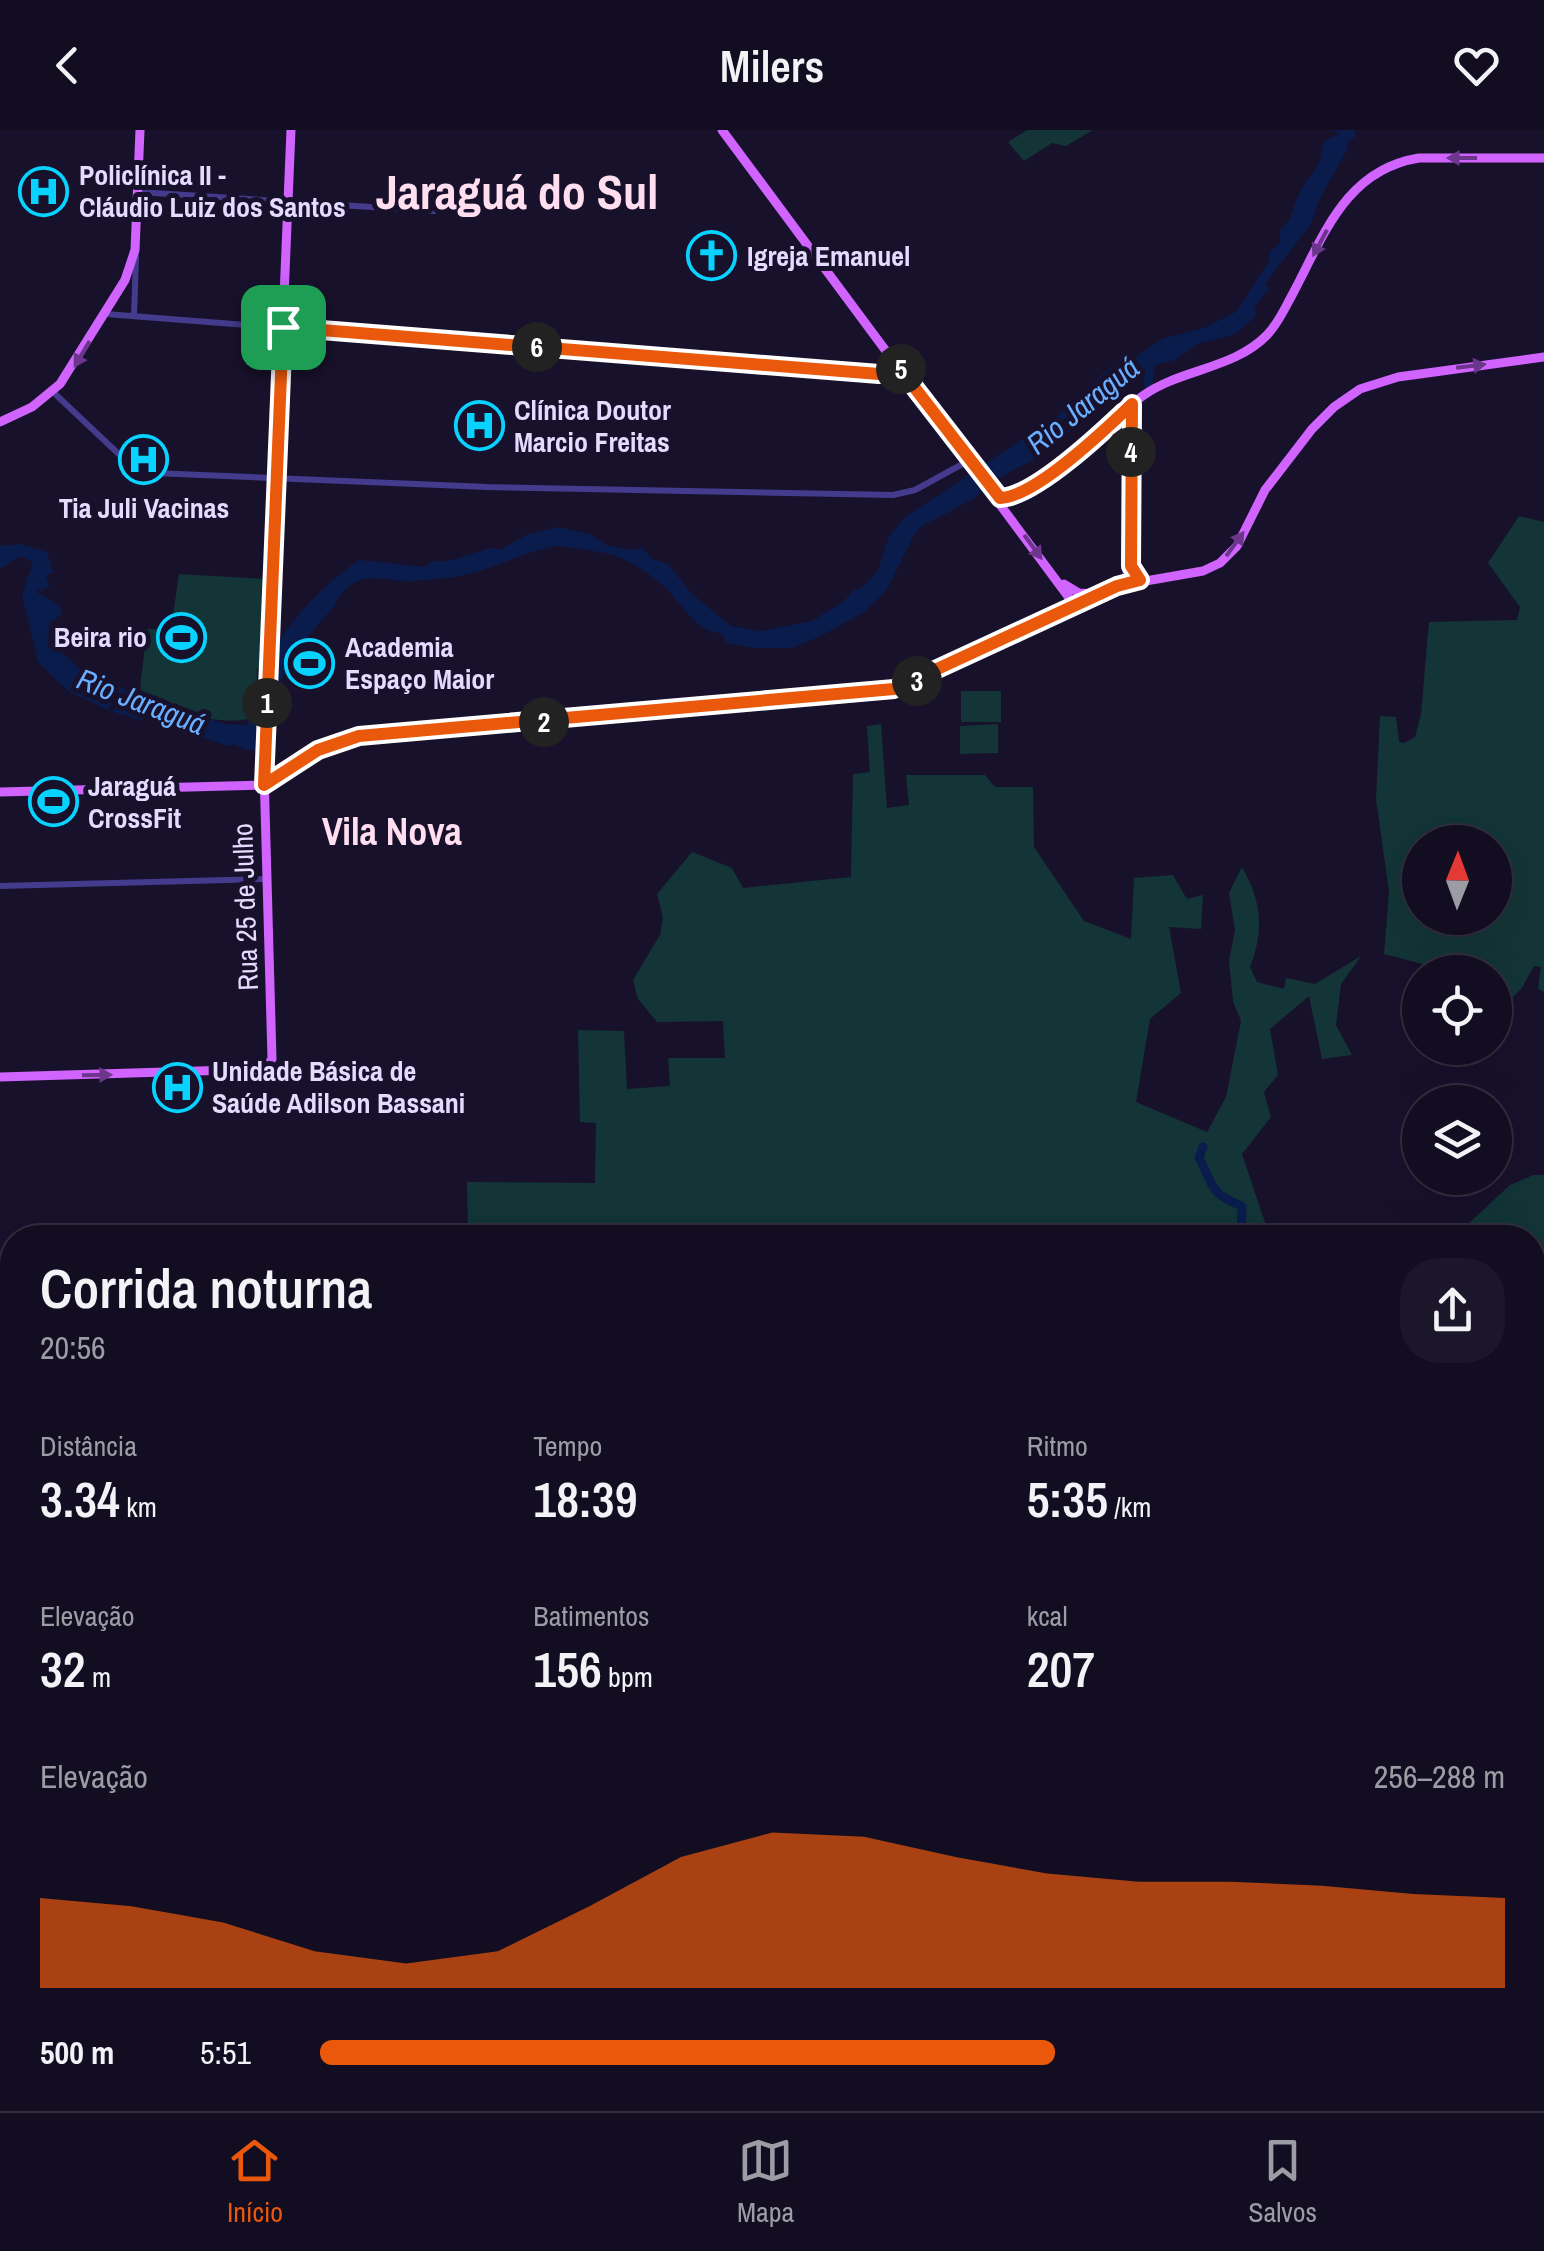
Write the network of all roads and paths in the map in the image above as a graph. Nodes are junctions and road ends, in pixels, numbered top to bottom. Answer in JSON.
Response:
{"nodes":[{"id":1,"x":140,"y":130,"type":"edge"},
{"id":2,"x":291,"y":130,"type":"edge"},
{"id":3,"x":722,"y":130,"type":"edge"},
{"id":4,"x":1544,"y":158,"type":"edge"},
{"id":5,"x":138,"y":192,"type":"junction"},
{"id":6,"x":288,"y":201,"type":"junction"},
{"id":7,"x":434,"y":210,"type":"dead end"},
{"id":8,"x":136,"y":250,"type":"junction"},
{"id":9,"x":106,"y":314,"type":"junction"},
{"id":10,"x":134,"y":316,"type":"junction"},
{"id":11,"x":283,"y":327,"type":"junction"},
{"id":12,"x":1544,"y":357,"type":"edge"},
{"id":13,"x":894,"y":361,"type":"junction"},
{"id":14,"x":879,"y":374,"type":"junction"},
{"id":15,"x":907,"y":377,"type":"junction"},
{"id":16,"x":53,"y":392,"type":"junction"},
{"id":17,"x":1132,"y":404,"type":"junction"},
{"id":18,"x":0,"y":422,"type":"edge"},
{"id":19,"x":1109,"y":426,"type":"junction"},
{"id":20,"x":971,"y":462,"type":"junction"},
{"id":21,"x":276,"y":478,"type":"junction"},
{"id":22,"x":995,"y":495,"type":"junction"},
{"id":23,"x":1014,"y":496,"type":"junction"},
{"id":24,"x":1012,"y":518,"type":"junction"},
{"id":25,"x":1054,"y":576,"type":"junction"},
{"id":26,"x":1143,"y":579,"type":"junction"},
{"id":27,"x":1117,"y":586,"type":"junction"},
{"id":28,"x":1062,"y":587,"type":"junction"},
{"id":29,"x":1104,"y":591,"type":"junction"},
{"id":30,"x":1080,"y":604,"type":"junction"},
{"id":31,"x":1050,"y":618,"type":"junction"},
{"id":32,"x":264,"y":785,"type":"junction"},
{"id":33,"x":0,"y":792,"type":"edge"},
{"id":34,"x":267,"y":879,"type":"junction"},
{"id":35,"x":0,"y":886,"type":"edge"},
{"id":36,"x":0,"y":1077,"type":"edge"}],
"edges":[{"from":1,"to":5,"type":"main road"},
{"from":2,"to":6,"type":"main road"},
{"from":3,"to":13,"type":"main road"},
{"from":4,"to":17,"type":"main road","one_way":true},
{"from":5,"to":6,"type":"street"},
{"from":5,"to":8,"type":"main road"},
{"from":6,"to":7,"type":"street"},
{"from":6,"to":11,"type":"main road"},
{"from":8,"to":9,"type":"main road"},
{"from":8,"to":10,"type":"street"},
{"from":9,"to":10,"type":"street"},
{"from":9,"to":16,"type":"main road","one_way":true},
{"from":10,"to":11,"type":"street"},
{"from":11,"to":14,"type":"street"},
{"from":11,"to":21,"type":"main road"},
{"from":26,"to":12,"type":"main road","name":"Rua 25 de Julho","one_way":true},
{"from":13,"to":14,"type":"street"},
{"from":13,"to":15,"type":"main road"},
{"from":14,"to":15,"type":"street"},
{"from":15,"to":20,"type":"main road"},
{"from":16,"to":18,"type":"main road"},
{"from":16,"to":21,"type":"street"},
{"from":17,"to":19,"type":"main road"},
{"from":17,"to":26,"type":"street"},
{"from":19,"to":23,"type":"main road"},
{"from":19,"to":27,"type":"street"},
{"from":20,"to":21,"type":"street"},
{"from":20,"to":22,"type":"main road"},
{"from":21,"to":32,"type":"main road"},
{"from":22,"to":23,"type":"main road"},
{"from":22,"to":24,"type":"main road"},
{"from":23,"to":24,"type":"main road"},
{"from":24,"to":25,"type":"main road","one_way":true},
{"from":25,"to":28,"type":"main road"},
{"from":25,"to":29,"type":"main road"},
{"from":26,"to":27,"type":"main road","name":"Rua 25 de Julho"},
{"from":27,"to":29,"type":"main road","name":"Rua 25 de Julho"},
{"from":28,"to":30,"type":"main road"},
{"from":28,"to":31,"type":"main road"},
{"from":29,"to":30,"type":"main road","name":"Rua 25 de Julho"},
{"from":30,"to":31,"type":"main road","name":"Rua 25 de Julho"},
{"from":31,"to":32,"type":"main road","name":"Rua 25 de Julho"},
{"from":32,"to":33,"type":"main road"},
{"from":32,"to":34,"type":"main road","name":"Rua 25 de Julho"},
{"from":34,"to":35,"type":"street"},
{"from":36,"to":34,"type":"main road","name":"Rua 25 de Julho","one_way":true}]}
